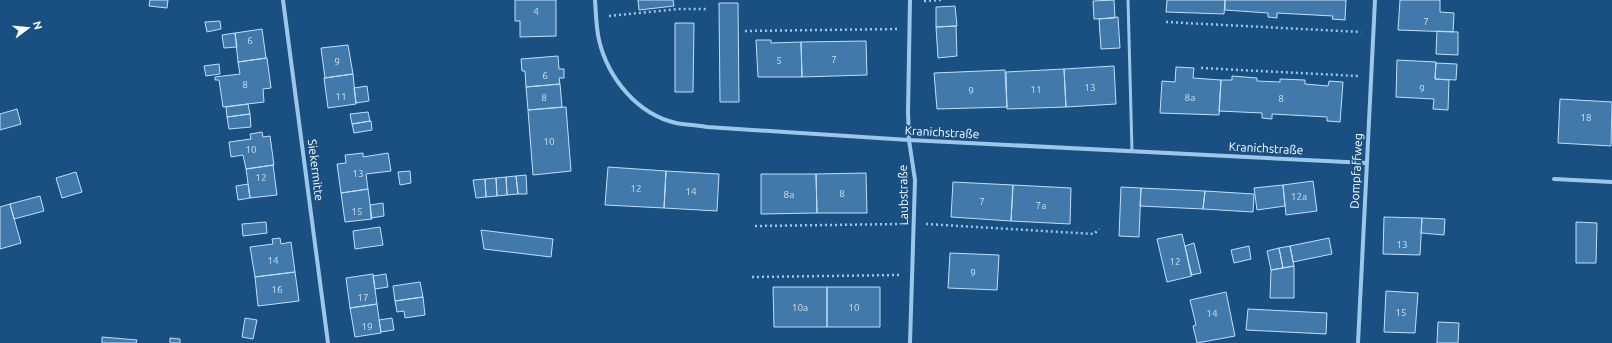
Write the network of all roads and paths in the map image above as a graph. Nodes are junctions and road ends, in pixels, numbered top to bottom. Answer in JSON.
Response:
{"nodes":[{"id":1,"x":283,"y":0,"type":"edge"},
{"id":2,"x":595,"y":0,"type":"edge"},
{"id":3,"x":941,"y":0,"type":"edge"},
{"id":4,"x":1128,"y":0,"type":"edge"},
{"id":5,"x":1375,"y":0,"type":"edge"},
{"id":6,"x":910,"y":1,"type":"edge"},
{"id":7,"x":706,"y":9,"type":"dead end"},
{"id":8,"x":596,"y":18,"type":"junction"},
{"id":9,"x":1166,"y":22,"type":"dead end"},
{"id":10,"x":910,"y":29,"type":"junction"},
{"id":11,"x":745,"y":31,"type":"dead end"},
{"id":12,"x":1373,"y":32,"type":"junction"},
{"id":13,"x":1201,"y":68,"type":"dead end"},
{"id":14,"x":1371,"y":77,"type":"junction"},
{"id":15,"x":909,"y":140,"type":"junction"},
{"id":16,"x":1132,"y":151,"type":"junction"},
{"id":17,"x":1367,"y":163,"type":"junction"},
{"id":18,"x":1554,"y":179,"type":"dead end"},
{"id":19,"x":1612,"y":182,"type":"edge"},
{"id":20,"x":914,"y":224,"type":"junction"},
{"id":21,"x":755,"y":226,"type":"dead end"},
{"id":22,"x":1100,"y":229,"type":"dead end"},
{"id":23,"x":912,"y":275,"type":"junction"},
{"id":24,"x":752,"y":277,"type":"dead end"},
{"id":25,"x":328,"y":343,"type":"edge"},
{"id":26,"x":910,"y":343,"type":"edge"},
{"id":27,"x":1358,"y":343,"type":"edge"}],
"edges":[{"from":1,"to":25,"type":"street","name":"Siekermitte"},
{"from":2,"to":8,"type":"street","name":"Kranichstraße"},
{"from":3,"to":6,"type":"path"},
{"from":4,"to":16,"type":"lane"},
{"from":5,"to":12,"type":"street","name":"Dompfaffweg"},
{"from":6,"to":10,"type":"street","name":"Laubstraße"},
{"from":7,"to":8,"type":"path"},
{"from":8,"to":15,"type":"street","name":"Kranichstraße"},
{"from":9,"to":12,"type":"path"},
{"from":10,"to":11,"type":"path"},
{"from":10,"to":15,"type":"street","name":"Laubstraße"},
{"from":12,"to":14,"type":"street","name":"Dompfaffweg"},
{"from":13,"to":14,"type":"path"},
{"from":14,"to":17,"type":"street","name":"Dompfaffweg"},
{"from":15,"to":16,"type":"street","name":"Kranichstraße"},
{"from":15,"to":20,"type":"street","name":"Laubstraße"},
{"from":16,"to":17,"type":"street","name":"Kranichstraße"},
{"from":17,"to":27,"type":"street","name":"Dompfaffweg"},
{"from":18,"to":19,"type":"street"},
{"from":20,"to":21,"type":"path"},
{"from":20,"to":22,"type":"path"},
{"from":20,"to":23,"type":"street","name":"Laubstraße"},
{"from":23,"to":24,"type":"path"},
{"from":23,"to":26,"type":"street","name":"Laubstraße"}]}
